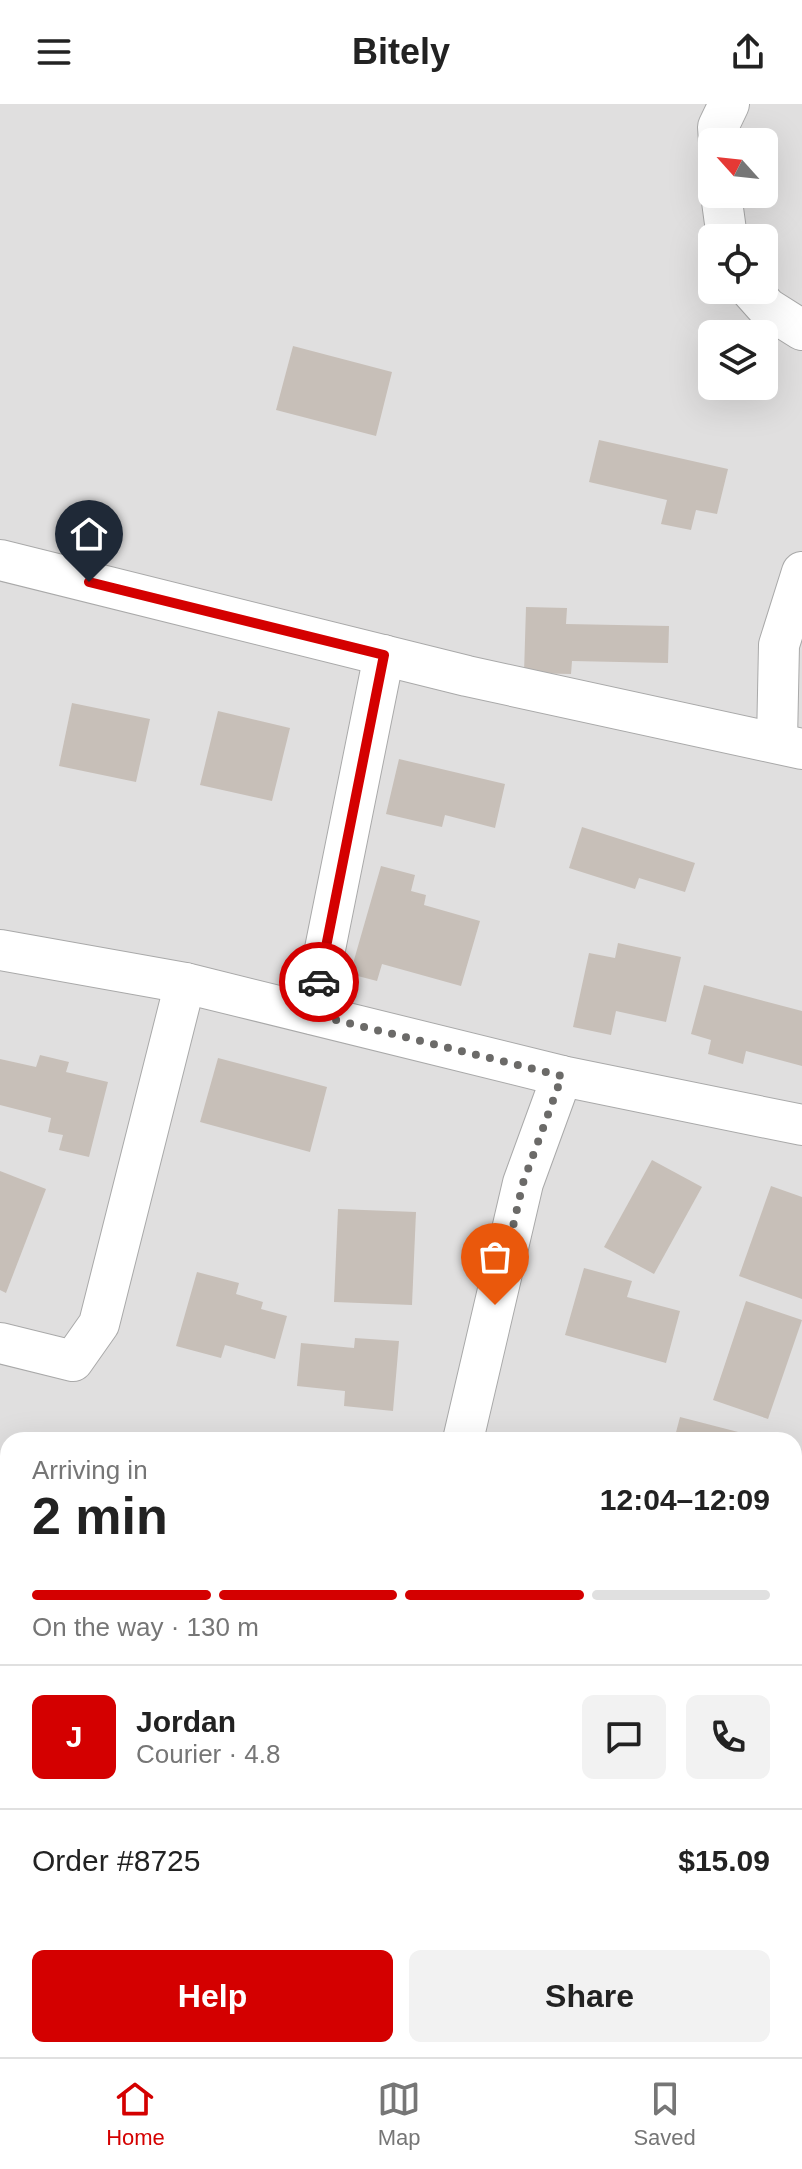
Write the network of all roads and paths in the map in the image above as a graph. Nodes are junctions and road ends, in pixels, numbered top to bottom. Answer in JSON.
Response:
{"nodes":[{"id":1,"x":729,"y":104,"type":"edge"},
{"id":2,"x":718,"y":128,"type":"edge"},
{"id":3,"x":763,"y":304,"type":"edge"},
{"id":4,"x":802,"y":330,"type":"edge"},
{"id":5,"x":0,"y":560,"type":"edge"},
{"id":6,"x":802,"y":572,"type":"edge"},
{"id":7,"x":384,"y":655,"type":"junction"},
{"id":8,"x":790,"y":745,"type":"edge"},
{"id":9,"x":0,"y":950,"type":"edge"},
{"id":10,"x":185,"y":983,"type":"junction"},
{"id":11,"x":312,"y":1014,"type":"junction"},
{"id":12,"x":562,"y":1076,"type":"junction"},
{"id":13,"x":802,"y":1125,"type":"edge"},
{"id":14,"x":0,"y":1343,"type":"edge"},
{"id":15,"x":465,"y":1432,"type":"edge"}],
"edges":[{"from":1,"to":2,"type":"street"},
{"from":3,"to":4,"type":"street"},
{"from":5,"to":7,"type":"street"},
{"from":6,"to":8,"type":"street"},
{"from":7,"to":8,"type":"street"},
{"from":7,"to":11,"type":"street"},
{"from":9,"to":10,"type":"street"},
{"from":10,"to":11,"type":"street"},
{"from":10,"to":14,"type":"street"},
{"from":11,"to":12,"type":"street"},
{"from":12,"to":13,"type":"street"},
{"from":12,"to":15,"type":"street"}]}
